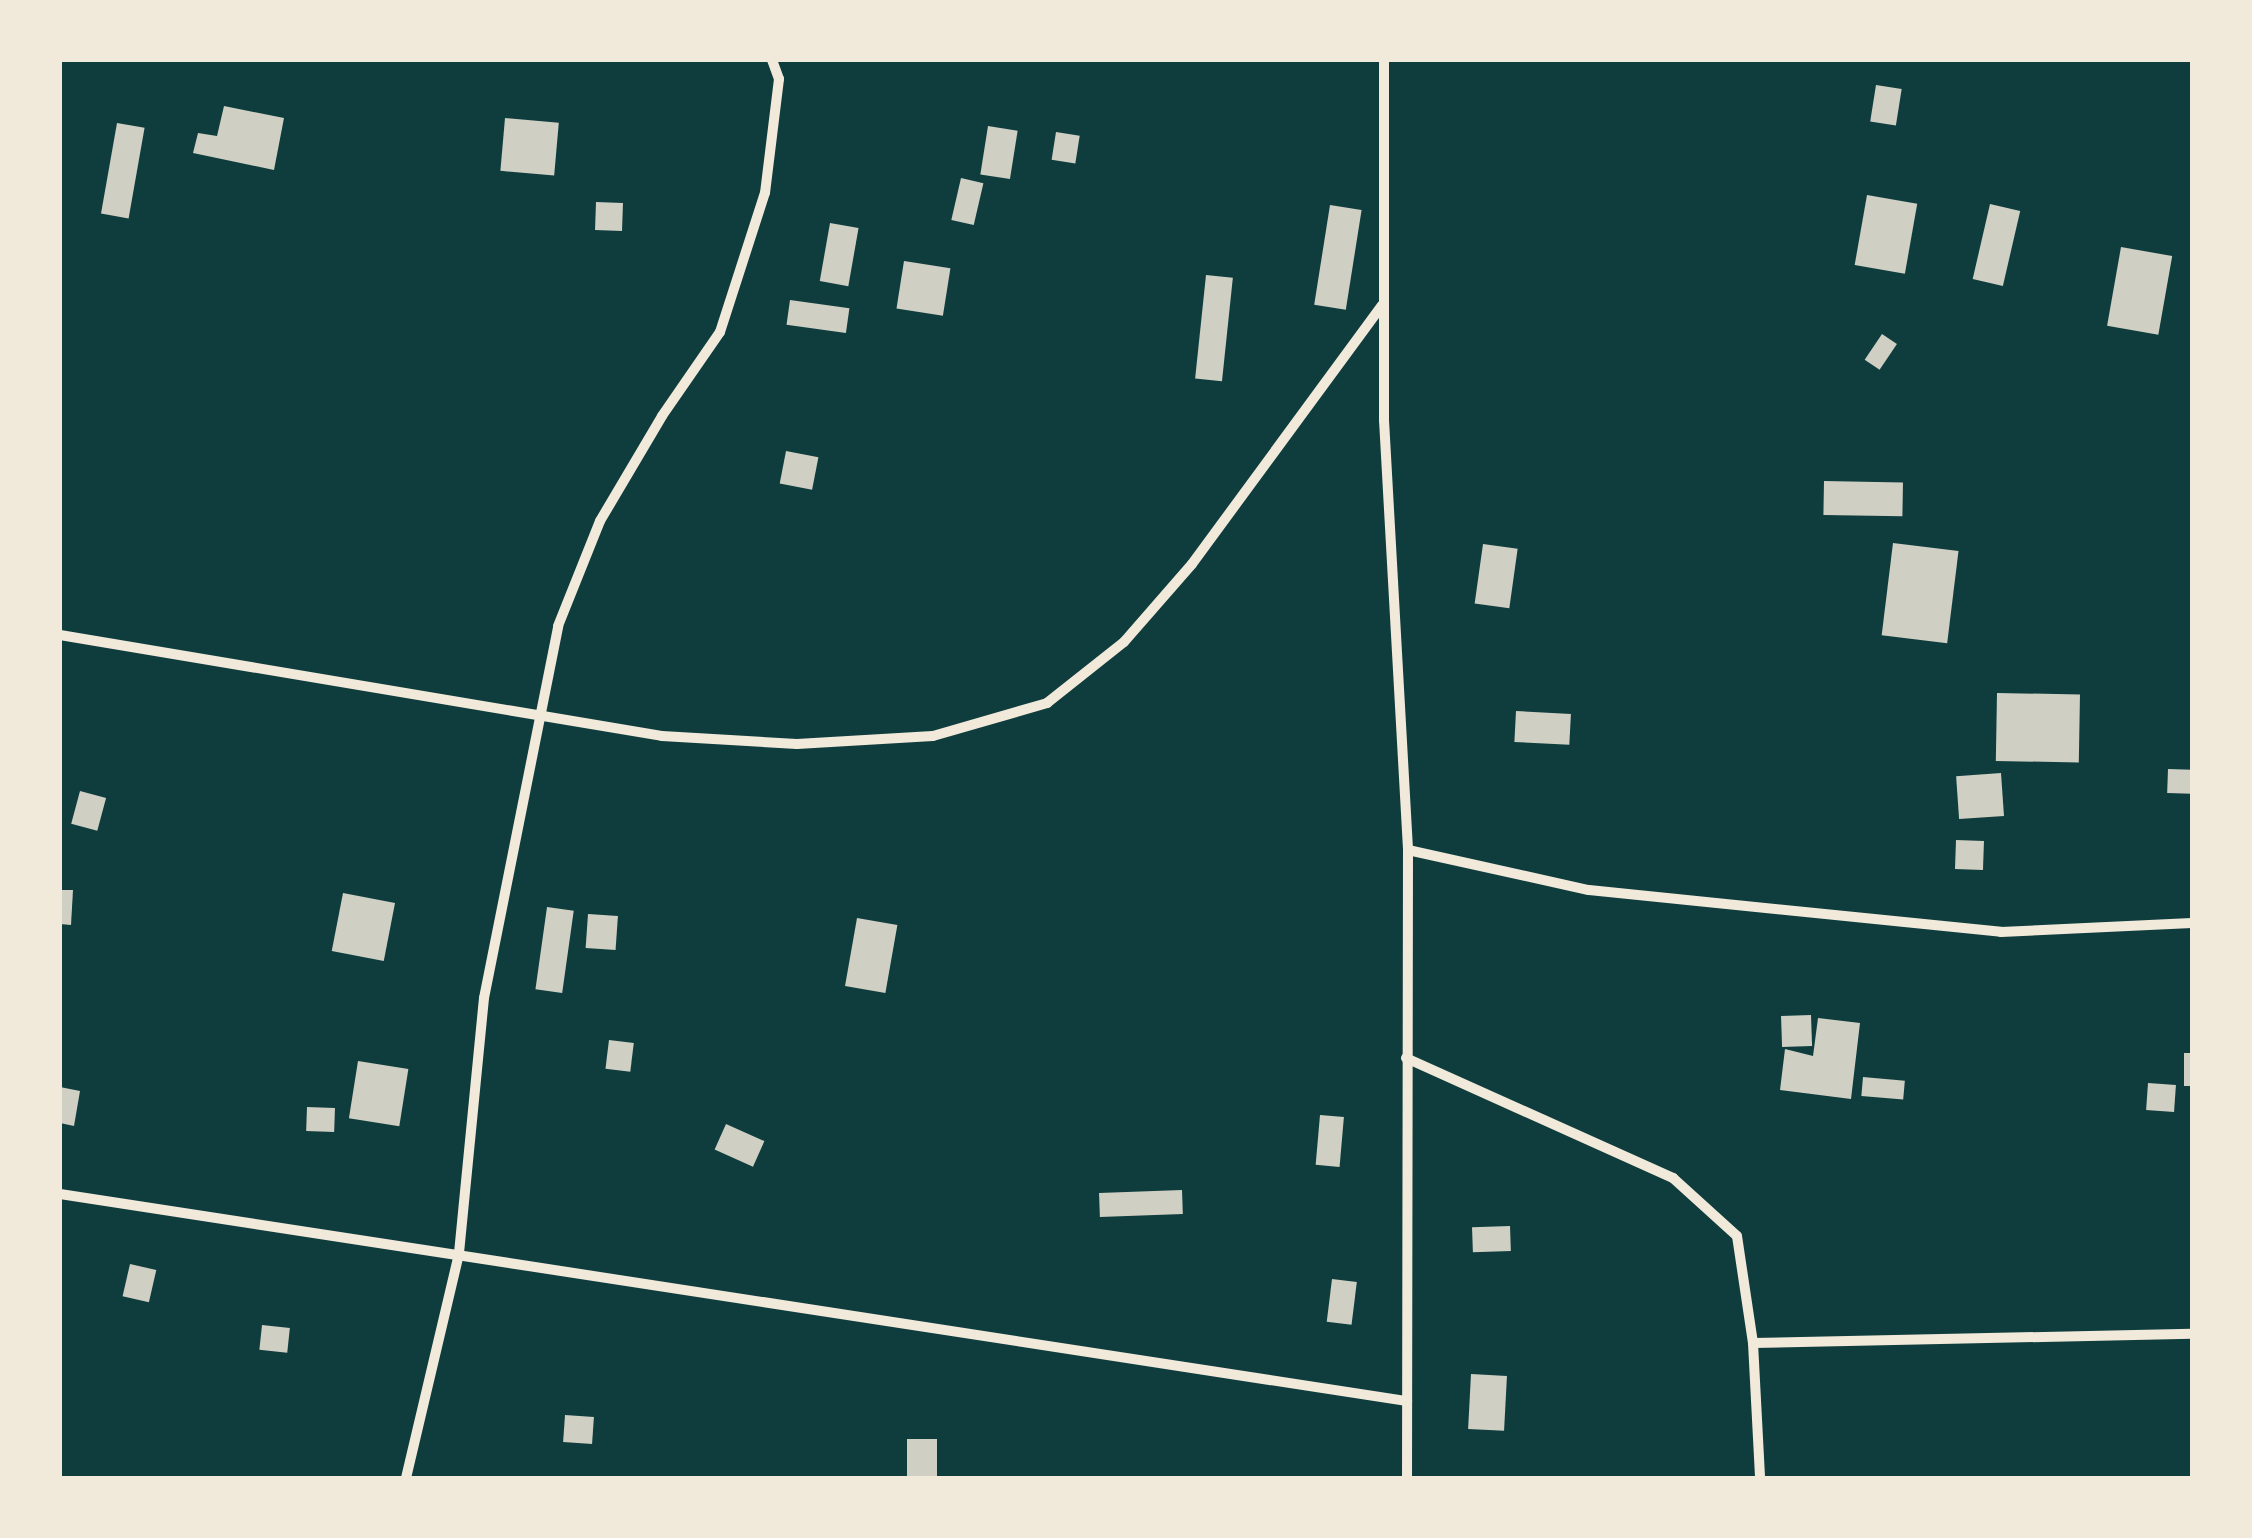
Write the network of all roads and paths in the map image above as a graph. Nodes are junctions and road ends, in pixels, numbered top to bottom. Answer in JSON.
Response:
{"nodes":[{"id":1,"x":772,"y":60,"type":"edge"},
{"id":2,"x":1384,"y":60,"type":"edge"},
{"id":3,"x":1382,"y":305,"type":"junction"},
{"id":4,"x":60,"y":635,"type":"edge"},
{"id":5,"x":537,"y":715,"type":"junction"},
{"id":6,"x":1408,"y":850,"type":"junction"},
{"id":7,"x":2192,"y":923,"type":"edge"},
{"id":8,"x":1406,"y":1058,"type":"junction"},
{"id":9,"x":60,"y":1194,"type":"edge"},
{"id":10,"x":460,"y":1253,"type":"junction"},
{"id":11,"x":2192,"y":1334,"type":"edge"},
{"id":12,"x":1753,"y":1344,"type":"junction"},
{"id":13,"x":1407,"y":1401,"type":"junction"},
{"id":14,"x":406,"y":1478,"type":"edge"},
{"id":15,"x":1407,"y":1478,"type":"edge"},
{"id":16,"x":1760,"y":1478,"type":"edge"}],
"edges":[{"from":1,"to":5,"type":"street"},
{"from":2,"to":3,"type":"street"},
{"from":3,"to":5,"type":"street"},
{"from":3,"to":6,"type":"street"},
{"from":4,"to":5,"type":"street"},
{"from":5,"to":10,"type":"street"},
{"from":6,"to":7,"type":"street"},
{"from":6,"to":8,"type":"street"},
{"from":8,"to":12,"type":"street"},
{"from":8,"to":13,"type":"street"},
{"from":9,"to":10,"type":"street"},
{"from":10,"to":13,"type":"street"},
{"from":10,"to":14,"type":"street"},
{"from":11,"to":12,"type":"street"},
{"from":12,"to":16,"type":"street"},
{"from":13,"to":15,"type":"street"}]}
